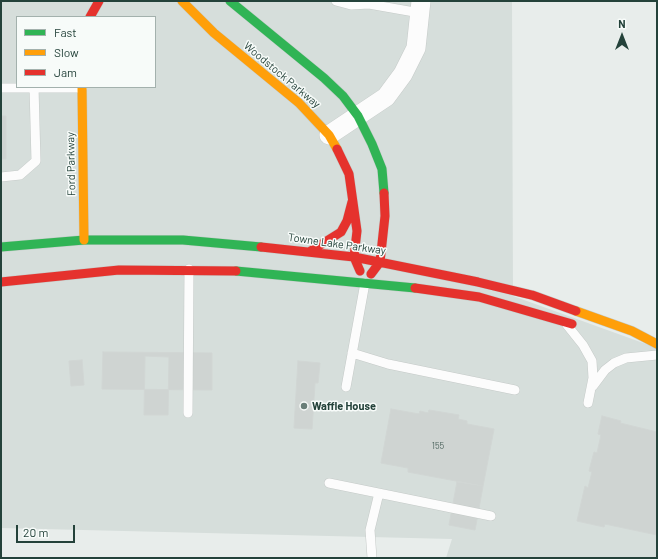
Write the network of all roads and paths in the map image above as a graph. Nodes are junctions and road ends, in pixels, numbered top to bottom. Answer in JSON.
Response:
{"nodes":[{"id":1,"x":99,"y":1,"type":"edge"},
{"id":2,"x":182,"y":1,"type":"edge"},
{"id":3,"x":230,"y":1,"type":"edge"},
{"id":4,"x":336,"y":1,"type":"edge"},
{"id":5,"x":369,"y":2,"type":"edge"},
{"id":6,"x":421,"y":7,"type":"edge"},
{"id":7,"x":91,"y":16,"type":"edge"},
{"id":8,"x":1,"y":88,"type":"edge"},
{"id":9,"x":34,"y":88,"type":"edge"},
{"id":10,"x":82,"y":88,"type":"edge"},
{"id":11,"x":358,"y":116,"type":"junction"},
{"id":12,"x":329,"y":135,"type":"junction"},
{"id":13,"x":1,"y":177,"type":"edge"},
{"id":14,"x":353,"y":193,"type":"junction"},
{"id":15,"x":84,"y":240,"type":"junction"},
{"id":16,"x":1,"y":247,"type":"edge"},
{"id":17,"x":309,"y":252,"type":"junction"},
{"id":18,"x":354,"y":257,"type":"junction"},
{"id":19,"x":380,"y":262,"type":"junction"},
{"id":20,"x":189,"y":269,"type":"junction"},
{"id":21,"x":1,"y":282,"type":"edge"},
{"id":22,"x":365,"y":283,"type":"junction"},
{"id":23,"x":564,"y":321,"type":"junction"},
{"id":24,"x":583,"y":327,"type":"dead end"},
{"id":25,"x":635,"y":343,"type":"dead end"},
{"id":26,"x":657,"y":344,"type":"edge"},
{"id":27,"x":657,"y":349,"type":"edge"},
{"id":28,"x":352,"y":354,"type":"junction"},
{"id":29,"x":657,"y":355,"type":"edge"},
{"id":30,"x":346,"y":387,"type":"dead end"},
{"id":31,"x":592,"y":387,"type":"junction"},
{"id":32,"x":515,"y":390,"type":"dead end"},
{"id":33,"x":588,"y":403,"type":"dead end"},
{"id":34,"x":188,"y":413,"type":"dead end"},
{"id":35,"x":329,"y":483,"type":"dead end"},
{"id":36,"x":379,"y":493,"type":"junction"},
{"id":37,"x":490,"y":516,"type":"dead end"},
{"id":38,"x":372,"y":558,"type":"edge"}],
"edges":[{"from":1,"to":7,"type":"main road"},
{"from":2,"to":12,"type":"main road","name":"Woodstock Parkway"},
{"from":3,"to":11,"type":"main road","name":"Woodstock Parkway"},
{"from":4,"to":5,"type":"lane"},
{"from":5,"to":6,"type":"lane"},
{"from":6,"to":11,"type":"street"},
{"from":8,"to":9,"type":"lane"},
{"from":9,"to":10,"type":"lane"},
{"from":9,"to":13,"type":"lane"},
{"from":10,"to":15,"type":"main road","name":"Ford Parkway"},
{"from":11,"to":12,"type":"street"},
{"from":11,"to":19,"type":"main road","name":"Woodstock Parkway"},
{"from":12,"to":14,"type":"main road","name":"Woodstock Parkway"},
{"from":14,"to":17,"type":"main road"},
{"from":14,"to":18,"type":"main road","name":"Woodstock Parkway"},
{"from":15,"to":16,"type":"main road","name":"Towne Lake Parkway"},
{"from":15,"to":17,"type":"main road","name":"Towne Lake Parkway"},
{"from":17,"to":18,"type":"main road","name":"Towne Lake Parkway"},
{"from":18,"to":19,"type":"main road","name":"Towne Lake Parkway"},
{"from":18,"to":22,"type":"main road","name":"Woodstock Parkway"},
{"from":19,"to":22,"type":"main road","name":"Woodstock Parkway"},
{"from":19,"to":26,"type":"main road","name":"Towne Lake Parkway"},
{"from":20,"to":21,"type":"main road"},
{"from":20,"to":22,"type":"main road"},
{"from":20,"to":34,"type":"lane"},
{"from":22,"to":23,"type":"main road"},
{"from":22,"to":28,"type":"lane"},
{"from":23,"to":24,"type":"main road"},
{"from":23,"to":31,"type":"lane"},
{"from":25,"to":27,"type":"main road"},
{"from":28,"to":30,"type":"lane"},
{"from":28,"to":32,"type":"lane"},
{"from":29,"to":31,"type":"lane"},
{"from":31,"to":33,"type":"lane"},
{"from":35,"to":36,"type":"lane"},
{"from":36,"to":37,"type":"lane"},
{"from":36,"to":38,"type":"lane"}]}
